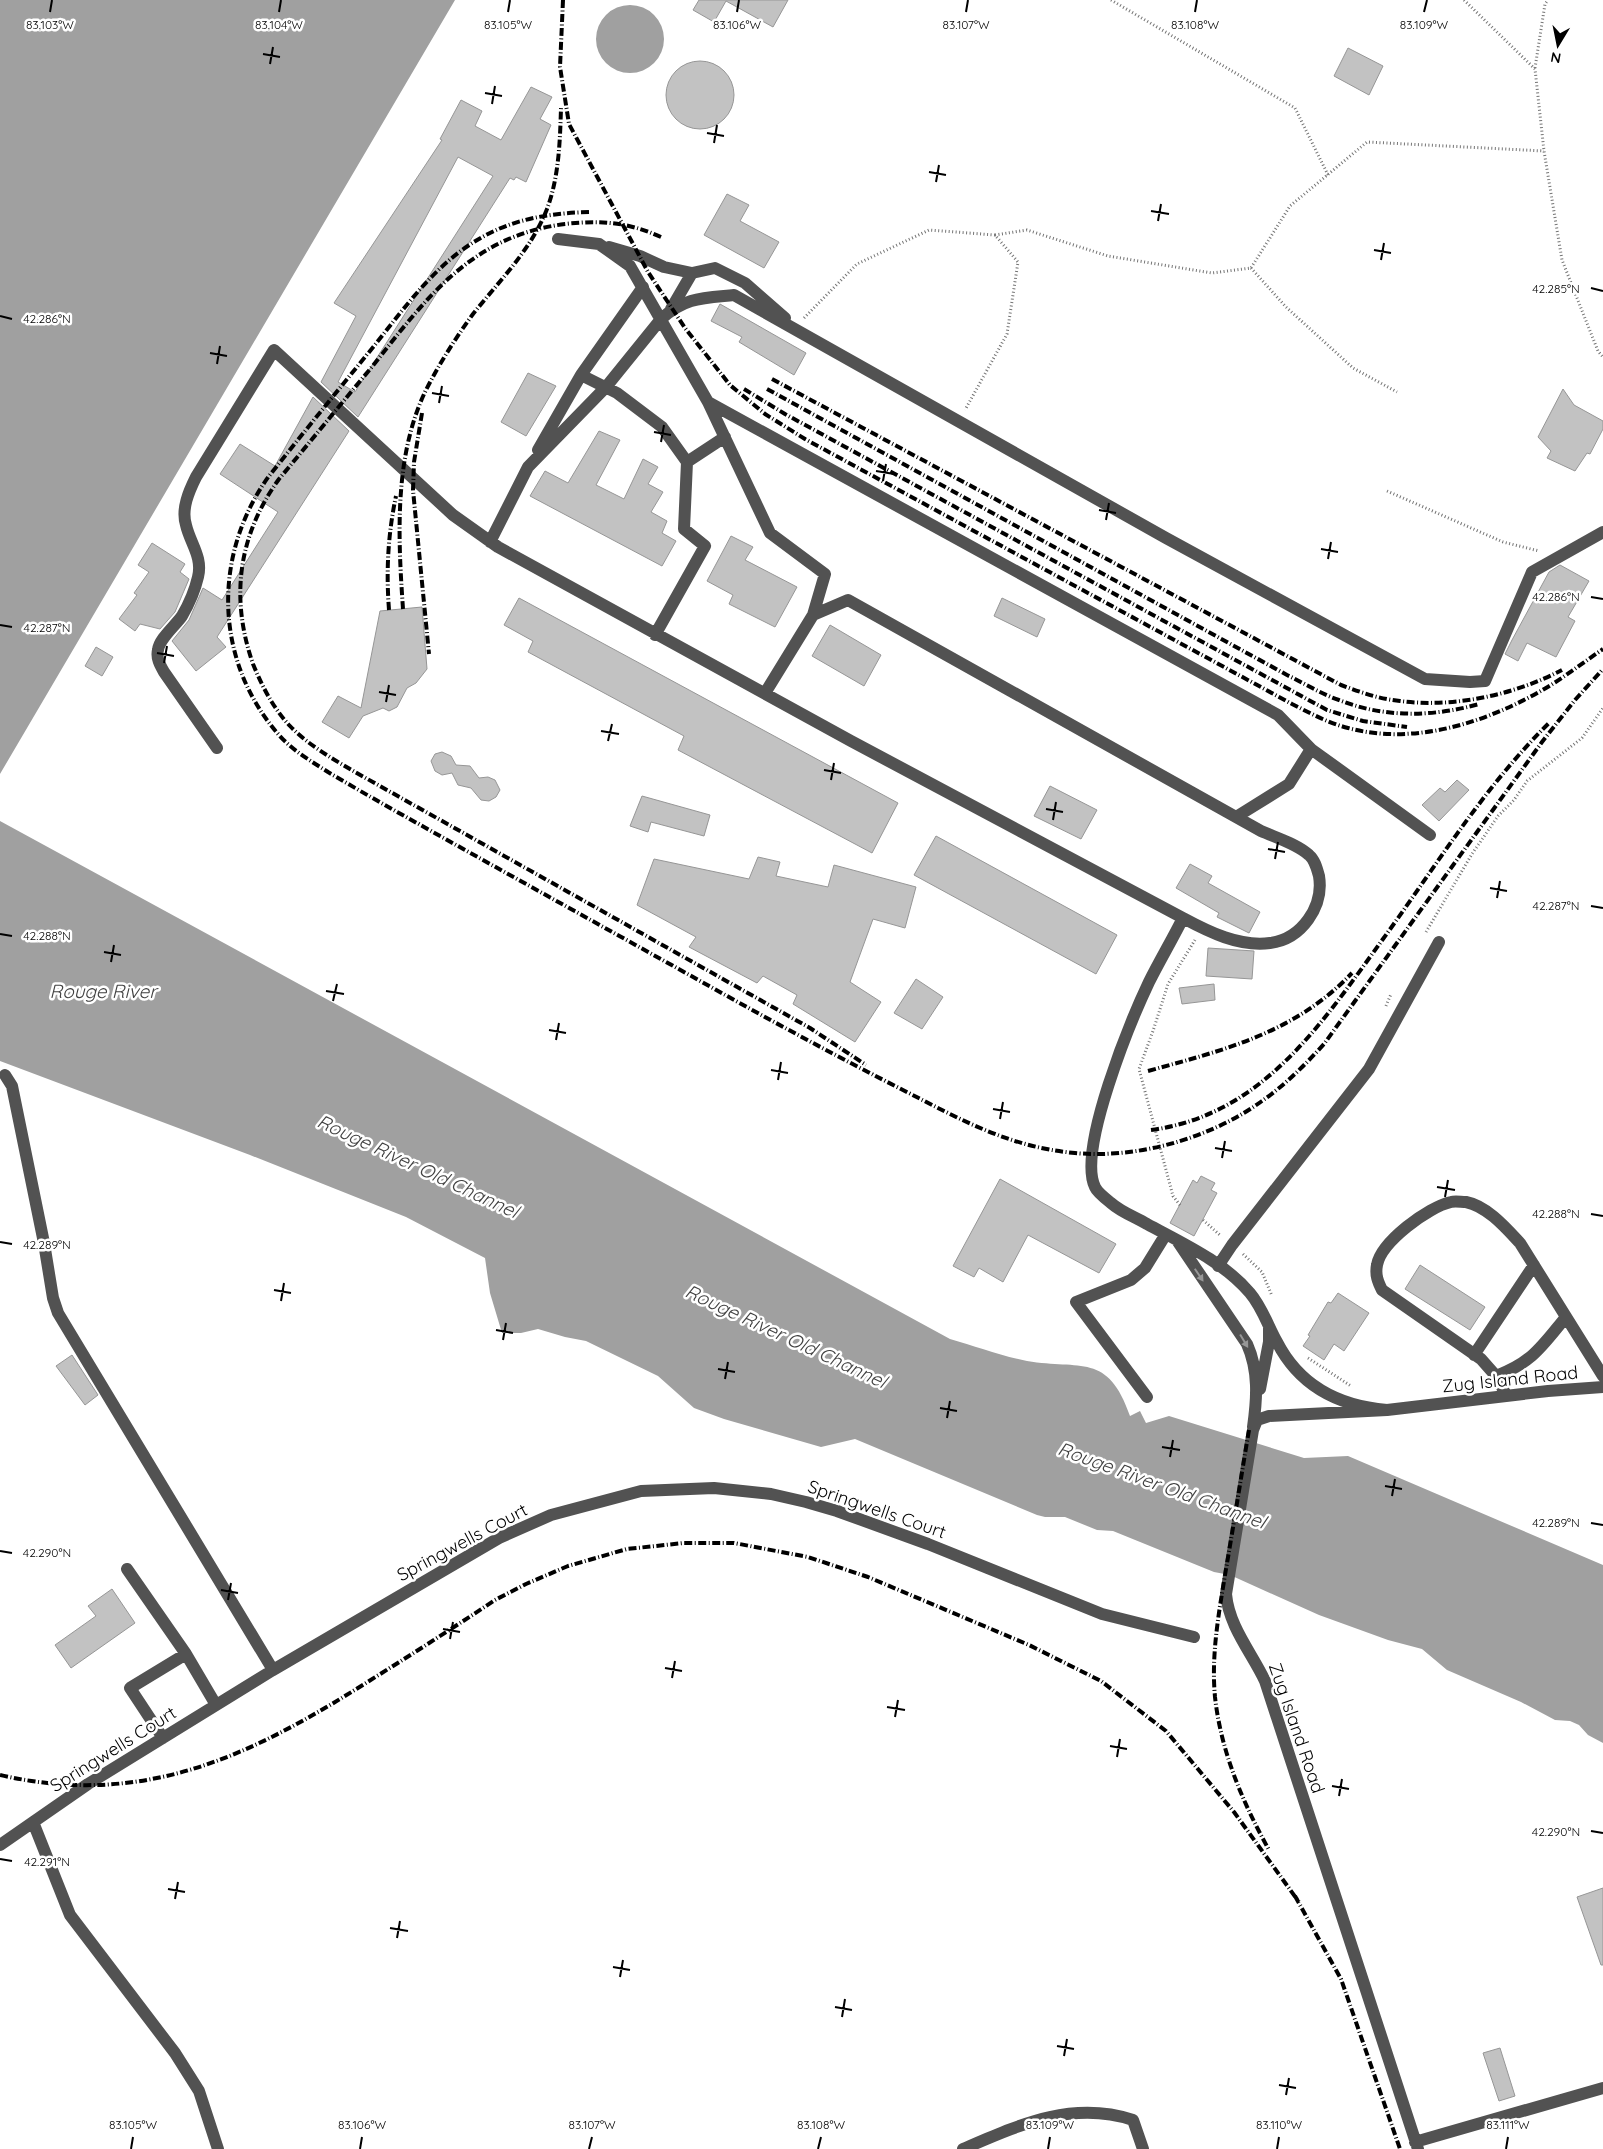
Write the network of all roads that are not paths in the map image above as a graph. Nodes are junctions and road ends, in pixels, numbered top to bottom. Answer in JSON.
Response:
{"nodes":[{"id":1,"x":558,"y":239,"type":"dead end"},
{"id":2,"x":599,"y":244,"type":"junction"},
{"id":3,"x":692,"y":273,"type":"junction"},
{"id":4,"x":642,"y":287,"type":"junction"},
{"id":5,"x":671,"y":309,"type":"junction"},
{"id":6,"x":661,"y":319,"type":"junction"},
{"id":7,"x":807,"y":336,"type":"junction"},
{"id":8,"x":581,"y":375,"type":"junction"},
{"id":9,"x":606,"y":387,"type":"junction"},
{"id":10,"x":708,"y":402,"type":"junction"},
{"id":11,"x":725,"y":437,"type":"junction"},
{"id":12,"x":687,"y":462,"type":"junction"},
{"id":13,"x":528,"y":467,"type":"junction"},
{"id":14,"x":1603,"y":532,"type":"edge"},
{"id":15,"x":490,"y":542,"type":"junction"},
{"id":16,"x":813,"y":615,"type":"junction"},
{"id":17,"x":655,"y":635,"type":"junction"},
{"id":18,"x":765,"y":693,"type":"junction"},
{"id":19,"x":217,"y":748,"type":"dead end"},
{"id":20,"x":1311,"y":749,"type":"junction"},
{"id":21,"x":1236,"y":817,"type":"junction"},
{"id":22,"x":1430,"y":835,"type":"dead end"},
{"id":23,"x":1183,"y":918,"type":"junction"},
{"id":24,"x":1439,"y":942,"type":"dead end"},
{"id":25,"x":5,"y":1074,"type":"dead end"},
{"id":26,"x":1171,"y":1237,"type":"junction"},
{"id":27,"x":1534,"y":1265,"type":"junction"},
{"id":28,"x":1218,"y":1266,"type":"junction"},
{"id":29,"x":1566,"y":1317,"type":"junction"},
{"id":30,"x":1269,"y":1325,"type":"junction"},
{"id":31,"x":1474,"y":1354,"type":"junction"},
{"id":32,"x":1496,"y":1376,"type":"junction"},
{"id":33,"x":1603,"y":1376,"type":"edge"},
{"id":34,"x":1603,"y":1387,"type":"edge"},
{"id":35,"x":1506,"y":1396,"type":"junction"},
{"id":36,"x":1147,"y":1397,"type":"dead end"},
{"id":37,"x":1387,"y":1410,"type":"junction"},
{"id":38,"x":1255,"y":1416,"type":"junction"},
{"id":39,"x":1252,"y":1430,"type":"junction"},
{"id":40,"x":127,"y":1569,"type":"dead end"},
{"id":41,"x":1194,"y":1637,"type":"dead end"},
{"id":42,"x":186,"y":1654,"type":"junction"},
{"id":43,"x":273,"y":1670,"type":"junction"},
{"id":44,"x":216,"y":1705,"type":"junction"},
{"id":45,"x":163,"y":1738,"type":"junction"},
{"id":46,"x":34,"y":1822,"type":"junction"},
{"id":47,"x":0,"y":1846,"type":"edge"},
{"id":48,"x":1603,"y":2088,"type":"edge"},
{"id":49,"x":1417,"y":2145,"type":"edge"},
{"id":50,"x":218,"y":2149,"type":"edge"},
{"id":51,"x":963,"y":2149,"type":"edge"},
{"id":52,"x":1143,"y":2149,"type":"edge"}],
"edges":[{"from":1,"to":2,"type":"street"},
{"from":2,"to":3,"type":"street"},
{"from":2,"to":4,"type":"street"},
{"from":3,"to":5,"type":"street"},
{"from":3,"to":7,"type":"street"},
{"from":4,"to":6,"type":"street"},
{"from":4,"to":8,"type":"street"},
{"from":5,"to":6,"type":"street"},
{"from":5,"to":7,"type":"street"},
{"from":6,"to":9,"type":"street"},
{"from":6,"to":10,"type":"street"},
{"from":7,"to":14,"type":"street"},
{"from":8,"to":9,"type":"street"},
{"from":8,"to":13,"type":"street"},
{"from":9,"to":12,"type":"street"},
{"from":9,"to":13,"type":"street"},
{"from":10,"to":11,"type":"street"},
{"from":10,"to":20,"type":"street"},
{"from":11,"to":12,"type":"street"},
{"from":11,"to":16,"type":"street"},
{"from":12,"to":17,"type":"street"},
{"from":13,"to":15,"type":"street"},
{"from":15,"to":17,"type":"street"},
{"from":15,"to":19,"type":"street"},
{"from":16,"to":18,"type":"street"},
{"from":16,"to":21,"type":"street"},
{"from":17,"to":18,"type":"street"},
{"from":18,"to":23,"type":"street"},
{"from":20,"to":21,"type":"street"},
{"from":20,"to":22,"type":"street"},
{"from":21,"to":23,"type":"street"},
{"from":23,"to":26,"type":"street"},
{"from":24,"to":28,"type":"street"},
{"from":25,"to":43,"type":"street"},
{"from":26,"to":28,"type":"street"},
{"from":26,"to":36,"type":"street"},
{"from":26,"to":38,"type":"street","one_way":true},
{"from":27,"to":29,"type":"street"},
{"from":27,"to":31,"type":"street"},
{"from":27,"to":31,"type":"street"},
{"from":28,"to":30,"type":"street"},
{"from":29,"to":32,"type":"street"},
{"from":29,"to":33,"type":"street"},
{"from":30,"to":37,"type":"street"},
{"from":30,"to":38,"type":"street"},
{"from":31,"to":32,"type":"street"},
{"from":32,"to":35,"type":"street"},
{"from":34,"to":35,"type":"street","name":"Zug Island Road"},
{"from":35,"to":37,"type":"street","name":"Zug Island Road"},
{"from":37,"to":39,"type":"street","name":"Zug Island Road"},
{"from":38,"to":39,"type":"street"},
{"from":39,"to":49,"type":"street","name":"Zug Island Road"},
{"from":40,"to":42,"type":"street"},
{"from":41,"to":43,"type":"street","name":"Springwells Court"},
{"from":42,"to":44,"type":"street"},
{"from":42,"to":45,"type":"street"},
{"from":43,"to":44,"type":"street","name":"Springwells Court"},
{"from":44,"to":45,"type":"street","name":"Springwells Court"},
{"from":45,"to":46,"type":"street","name":"Springwells Court"},
{"from":46,"to":47,"type":"street","name":"Springwells Court"},
{"from":46,"to":50,"type":"street"},
{"from":48,"to":49,"type":"street"},
{"from":51,"to":52,"type":"street"}]}
